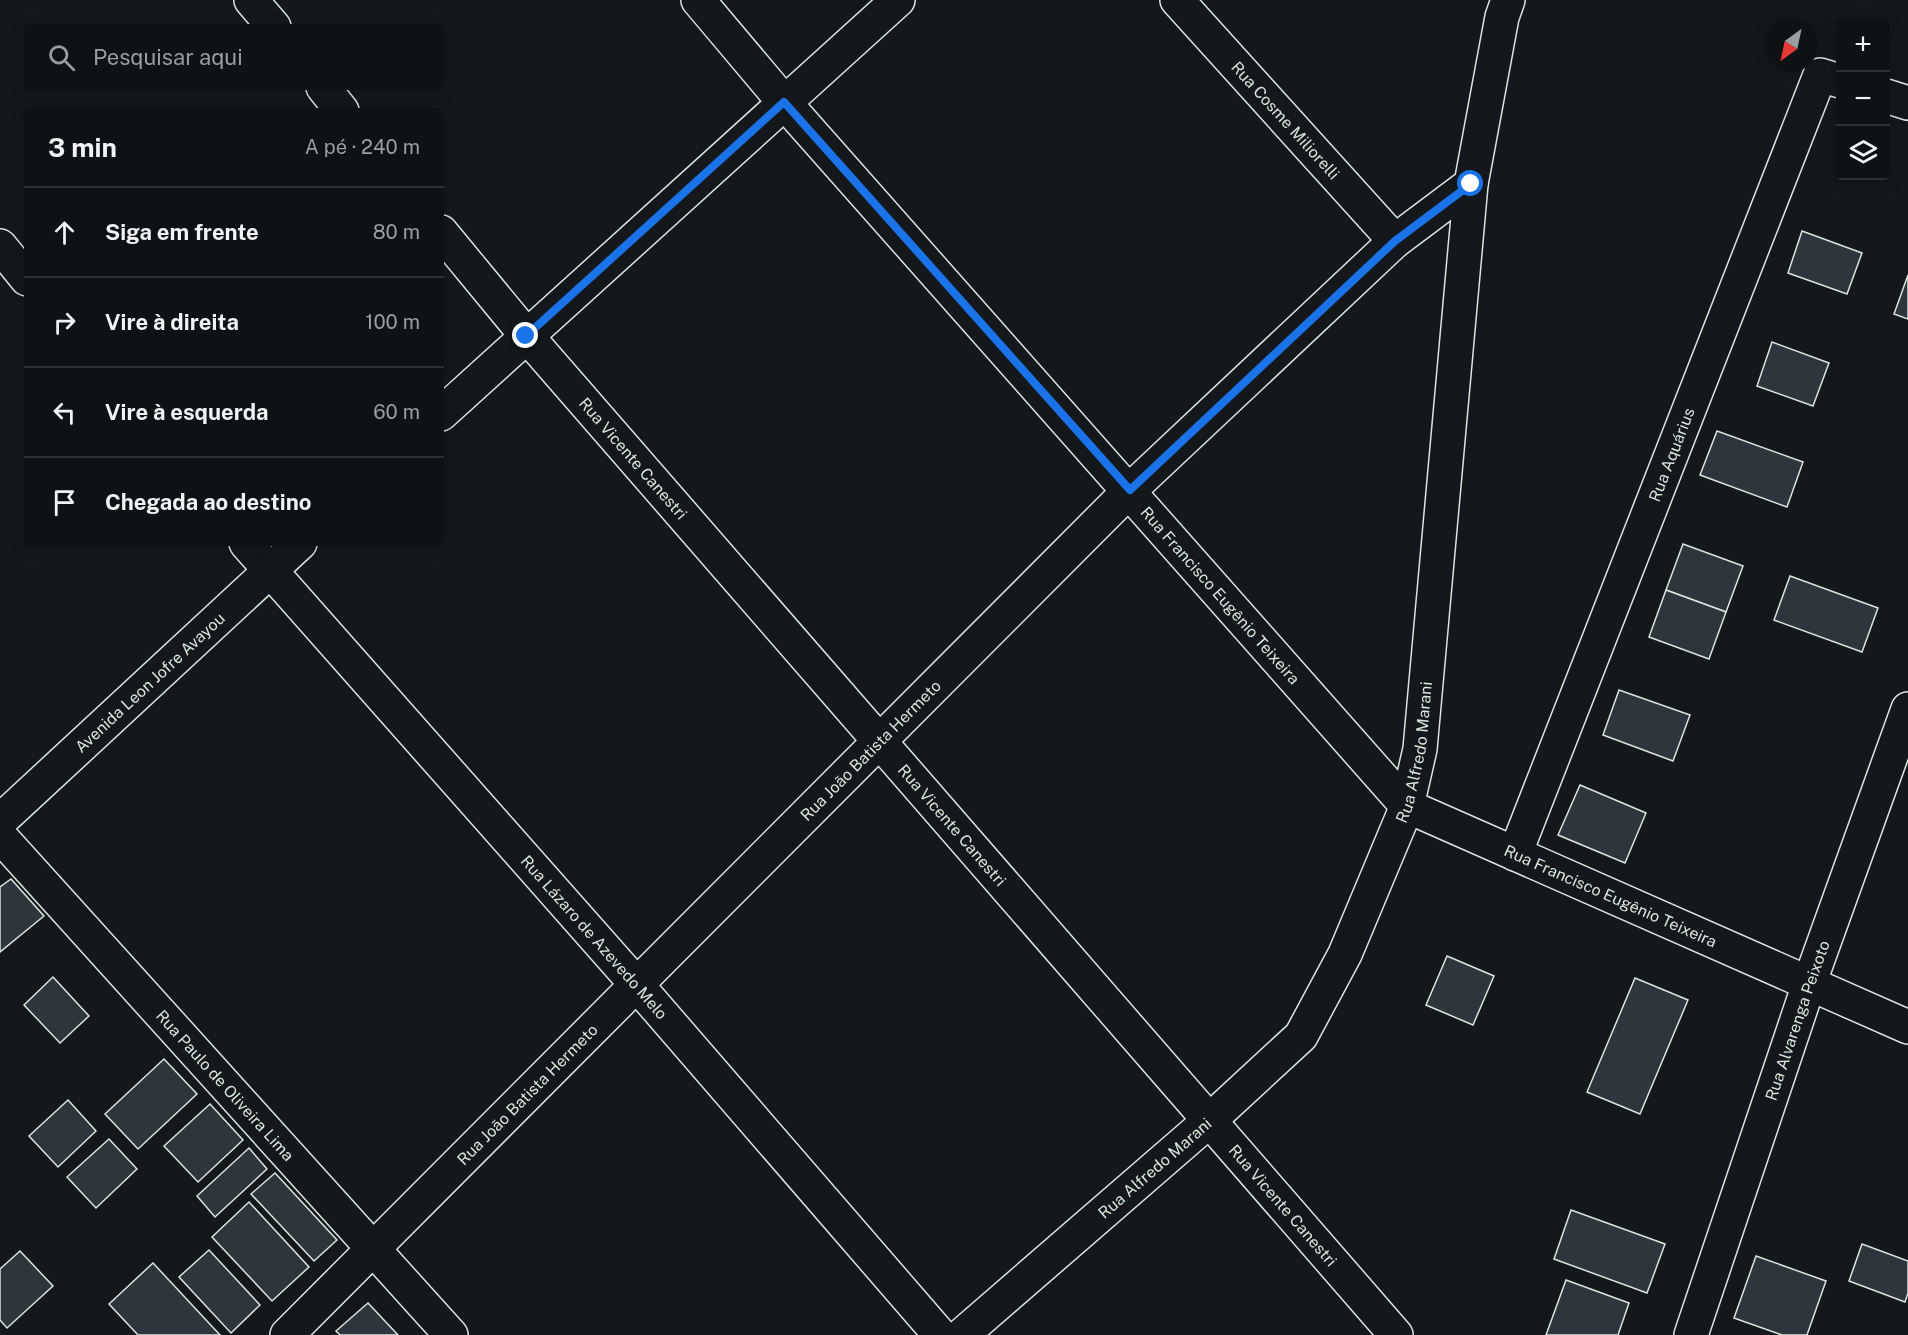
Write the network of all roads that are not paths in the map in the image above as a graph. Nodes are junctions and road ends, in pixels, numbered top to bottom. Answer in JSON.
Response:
{"nodes":[{"id":1,"x":252,"y":0,"type":"edge"},
{"id":2,"x":698,"y":0,"type":"edge"},
{"id":3,"x":898,"y":0,"type":"edge"},
{"id":4,"x":1177,"y":0,"type":"edge"},
{"id":5,"x":1508,"y":0,"type":"edge"},
{"id":6,"x":272,"y":24,"type":"edge"},
{"id":7,"x":1836,"y":80,"type":"edge"},
{"id":8,"x":325,"y":90,"type":"edge"},
{"id":9,"x":1890,"y":97,"type":"edge"},
{"id":10,"x":784,"y":102,"type":"junction"},
{"id":11,"x":1908,"y":103,"type":"edge"},
{"id":12,"x":340,"y":108,"type":"edge"},
{"id":13,"x":1471,"y":184,"type":"junction"},
{"id":14,"x":444,"y":235,"type":"edge"},
{"id":15,"x":1395,"y":241,"type":"junction"},
{"id":16,"x":0,"y":246,"type":"edge"},
{"id":17,"x":24,"y":275,"type":"edge"},
{"id":18,"x":526,"y":336,"type":"junction"},
{"id":19,"x":444,"y":411,"type":"edge"},
{"id":20,"x":1130,"y":490,"type":"junction"},
{"id":21,"x":249,"y":546,"type":"edge"},
{"id":22,"x":297,"y":546,"type":"edge"},
{"id":23,"x":270,"y":571,"type":"junction"},
{"id":24,"x":1908,"y":709,"type":"edge"},
{"id":25,"x":880,"y":739,"type":"junction"},
{"id":26,"x":1407,"y":806,"type":"junction"},
{"id":27,"x":0,"y":821,"type":"edge"},
{"id":28,"x":0,"y":836,"type":"edge"},
{"id":29,"x":1515,"y":854,"type":"junction"},
{"id":30,"x":1809,"y":984,"type":"junction"},
{"id":31,"x":638,"y":986,"type":"junction"},
{"id":32,"x":1908,"y":1027,"type":"edge"},
{"id":33,"x":1210,"y":1120,"type":"junction"},
{"id":34,"x":375,"y":1249,"type":"junction"},
{"id":35,"x":287,"y":1335,"type":"edge"},
{"id":36,"x":451,"y":1335,"type":"edge"},
{"id":37,"x":940,"y":1335,"type":"edge"},
{"id":38,"x":962,"y":1335,"type":"edge"},
{"id":39,"x":1396,"y":1335,"type":"edge"},
{"id":40,"x":1691,"y":1335,"type":"edge"}],
"edges":[{"from":1,"to":6,"type":"street"},
{"from":2,"to":10,"type":"street","name":"Rua Francisco Eugênio Teixeira"},
{"from":3,"to":10,"type":"street"},
{"from":4,"to":15,"type":"street","name":"Rua Cosme Miliorelli"},
{"from":5,"to":13,"type":"street","name":"Rua Alfredo Marani"},
{"from":7,"to":29,"type":"street","name":"Rua Aquárius"},
{"from":8,"to":12,"type":"street"},
{"from":9,"to":11,"type":"street"},
{"from":10,"to":18,"type":"street"},
{"from":10,"to":20,"type":"street","name":"Rua Francisco Eugênio Teixeira"},
{"from":13,"to":15,"type":"street","name":"Rua João Batista Hermeto"},
{"from":13,"to":26,"type":"street","name":"Rua Alfredo Marani"},
{"from":14,"to":18,"type":"street","name":"Rua Vicente Canestri"},
{"from":15,"to":20,"type":"street","name":"Rua João Batista Hermeto"},
{"from":16,"to":17,"type":"street"},
{"from":18,"to":19,"type":"street"},
{"from":18,"to":25,"type":"street","name":"Rua Vicente Canestri"},
{"from":20,"to":25,"type":"street","name":"Rua João Batista Hermeto"},
{"from":20,"to":26,"type":"street","name":"Rua Francisco Eugênio Teixeira"},
{"from":21,"to":23,"type":"street","name":"Rua Lázaro de Azevedo Melo"},
{"from":22,"to":23,"type":"street","name":"Avenida Leon Jofre Avayou"},
{"from":23,"to":27,"type":"street","name":"Avenida Leon Jofre Avayou"},
{"from":23,"to":31,"type":"street","name":"Rua Lázaro de Azevedo Melo"},
{"from":24,"to":30,"type":"street","name":"Rua Alvarenga Peixoto"},
{"from":25,"to":31,"type":"street","name":"Rua João Batista Hermeto"},
{"from":25,"to":33,"type":"street","name":"Rua Vicente Canestri"},
{"from":26,"to":29,"type":"street","name":"Rua Francisco Eugênio Teixeira"},
{"from":26,"to":33,"type":"street","name":"Rua Alfredo Marani"},
{"from":28,"to":34,"type":"street","name":"Rua Paulo de Oliveira Lima"},
{"from":29,"to":30,"type":"street","name":"Rua Francisco Eugênio Teixeira"},
{"from":30,"to":32,"type":"street","name":"Rua Francisco Eugênio Teixeira"},
{"from":30,"to":40,"type":"street","name":"Rua Alvarenga Peixoto"},
{"from":31,"to":34,"type":"street","name":"Rua João Batista Hermeto"},
{"from":31,"to":37,"type":"street","name":"Rua Lázaro de Azevedo Melo"},
{"from":33,"to":38,"type":"street","name":"Rua Alfredo Marani"},
{"from":33,"to":39,"type":"street","name":"Rua Vicente Canestri"},
{"from":34,"to":35,"type":"street","name":"Rua João Batista Hermeto"},
{"from":34,"to":36,"type":"street","name":"Rua Paulo de Oliveira Lima"}]}
